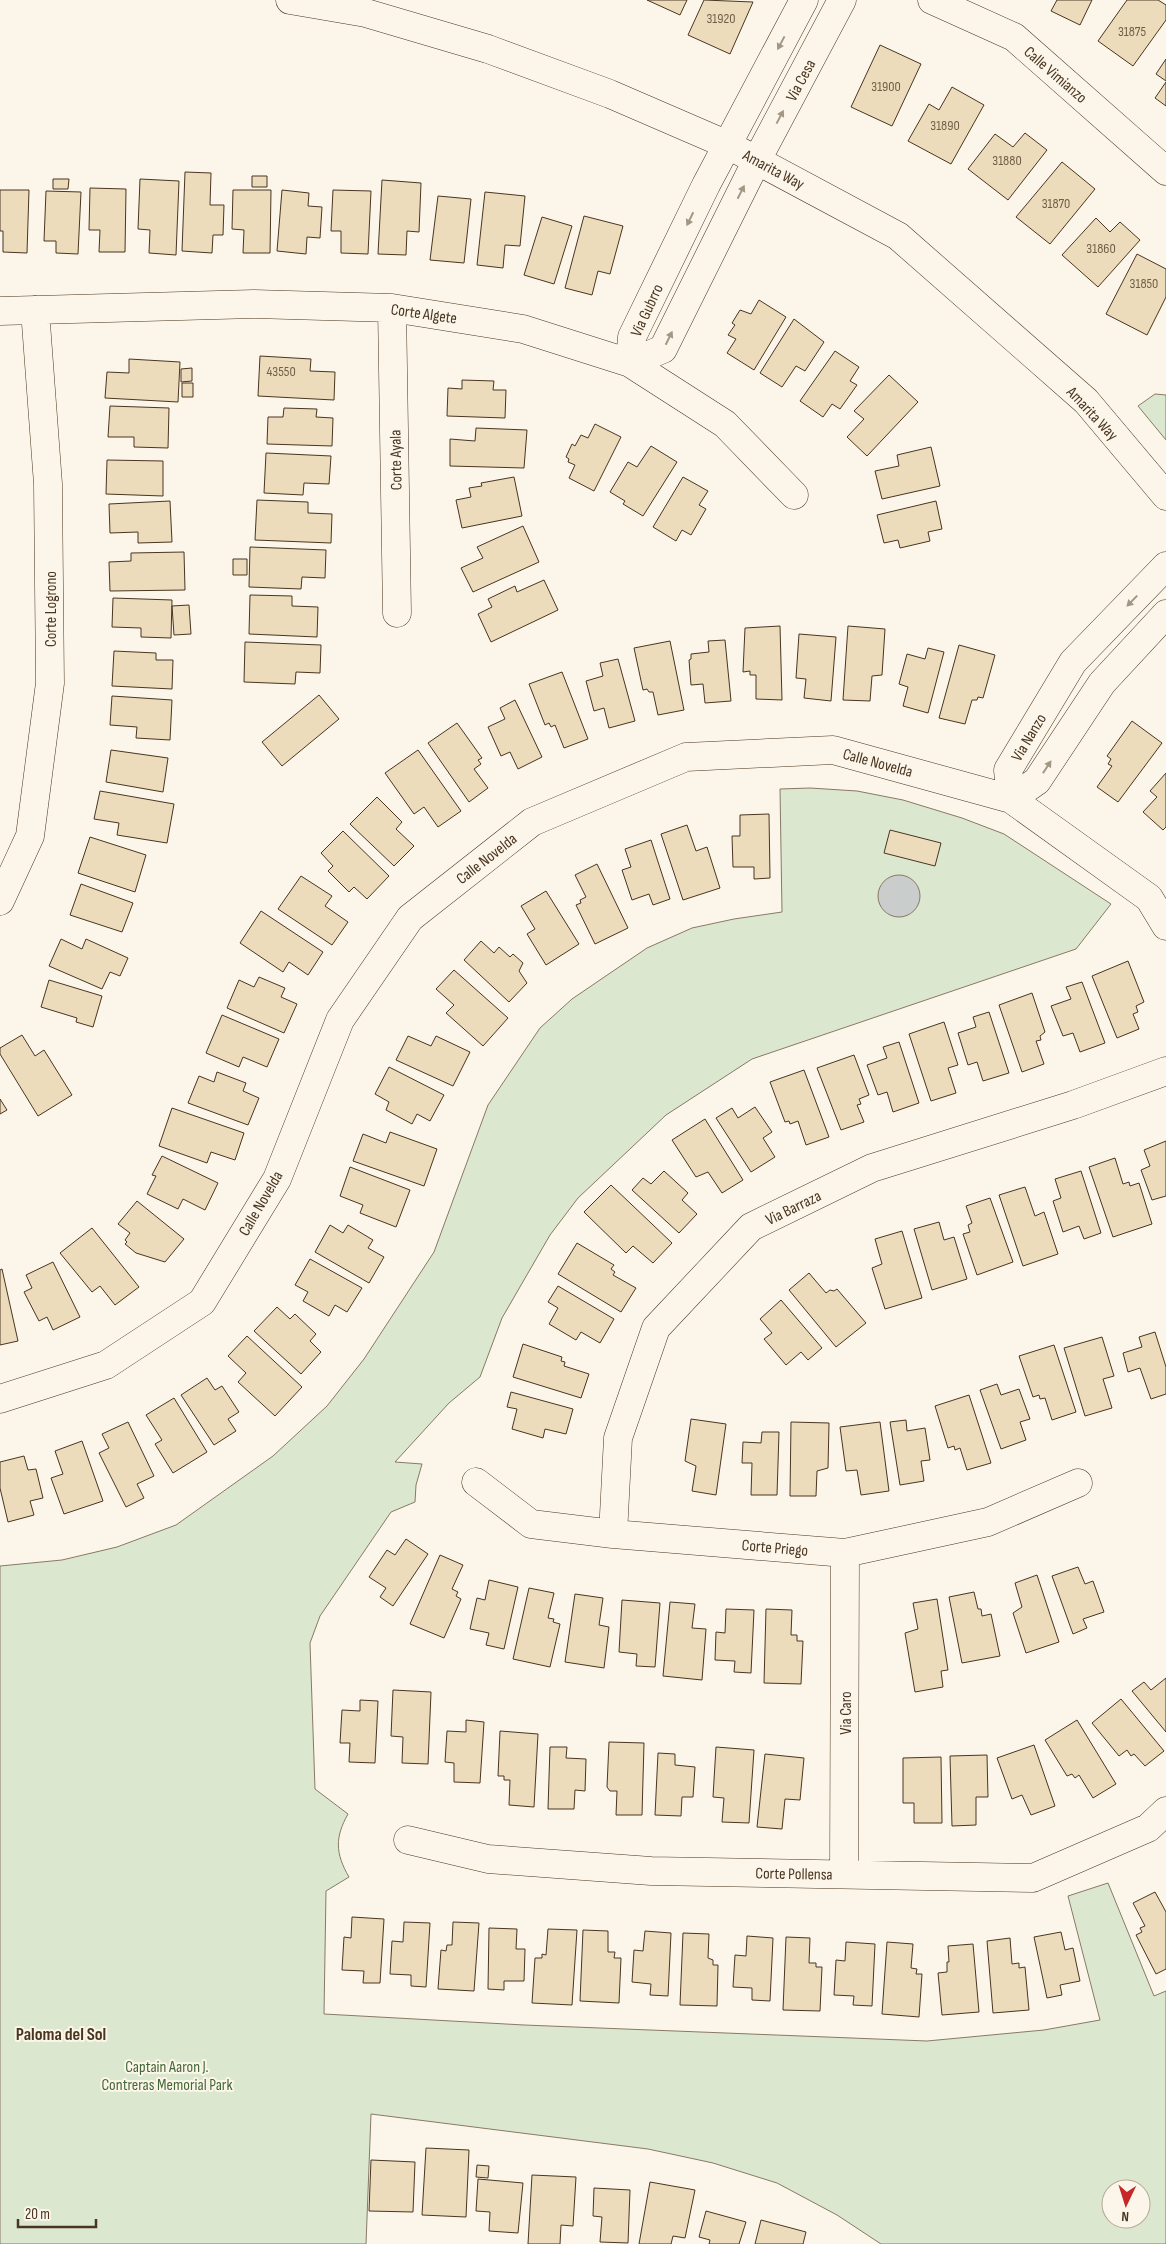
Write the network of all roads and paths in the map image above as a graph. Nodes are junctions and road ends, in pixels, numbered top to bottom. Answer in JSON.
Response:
{"nodes":[{"id":1,"x":290,"y":0,"type":"edge"},
{"id":2,"x":804,"y":0,"type":"edge"},
{"id":3,"x":842,"y":0,"type":"edge"},
{"id":4,"x":932,"y":0,"type":"edge"},
{"id":5,"x":728,"y":145,"type":"junction"},
{"id":6,"x":757,"y":160,"type":"junction"},
{"id":7,"x":1166,"y":171,"type":"edge"},
{"id":8,"x":392,"y":308,"type":"junction"},
{"id":9,"x":35,"y":310,"type":"junction"},
{"id":10,"x":0,"y":311,"type":"edge"},
{"id":11,"x":630,"y":363,"type":"junction"},
{"id":12,"x":794,"y":495,"type":"dead end"},
{"id":13,"x":1166,"y":496,"type":"edge"},
{"id":14,"x":1166,"y":566,"type":"edge"},
{"id":15,"x":397,"y":613,"type":"dead end"},
{"id":16,"x":1166,"y":614,"type":"edge"},
{"id":17,"x":1011,"y":799,"type":"junction"},
{"id":18,"x":0,"y":901,"type":"edge"},
{"id":19,"x":1166,"y":926,"type":"edge"},
{"id":20,"x":1166,"y":1071,"type":"edge"},
{"id":21,"x":0,"y":1399,"type":"edge"},
{"id":22,"x":476,"y":1482,"type":"dead end"},
{"id":23,"x":1078,"y":1483,"type":"dead end"},
{"id":24,"x":613,"y":1534,"type":"junction"},
{"id":25,"x":845,"y":1552,"type":"junction"},
{"id":26,"x":1166,"y":1810,"type":"edge"},
{"id":27,"x":408,"y":1840,"type":"dead end"},
{"id":28,"x":844,"y":1874,"type":"junction"}],
"edges":[{"from":1,"to":5,"type":"street","name":"Amarita Way"},
{"from":2,"to":5,"type":"street","one_way":true},
{"from":6,"to":3,"type":"street","name":"Via Cesa","one_way":true},
{"from":4,"to":7,"type":"street","name":"Calle Vimianzo"},
{"from":5,"to":6,"type":"street","name":"Amarita Way"},
{"from":5,"to":11,"type":"street","name":"Via Gubrro","one_way":true},
{"from":11,"to":6,"type":"street","name":"Via Gubrro","one_way":true},
{"from":6,"to":13,"type":"street","name":"Amarita Way"},
{"from":8,"to":9,"type":"street","name":"Corte Algete"},
{"from":8,"to":11,"type":"street","name":"Corte Algete"},
{"from":8,"to":15,"type":"street","name":"Corte Ayala"},
{"from":9,"to":10,"type":"street","name":"Corte Algete"},
{"from":9,"to":18,"type":"street","name":"Corte Logrono"},
{"from":11,"to":12,"type":"street","name":"Corte Algete"},
{"from":14,"to":17,"type":"street","name":"Via Nanzo","one_way":true},
{"from":17,"to":16,"type":"street","name":"Via Nanzo","one_way":true},
{"from":17,"to":19,"type":"street","name":"Calle Novelda"},
{"from":17,"to":21,"type":"street","name":"Calle Novelda"},
{"from":20,"to":24,"type":"street","name":"Via Barraza"},
{"from":22,"to":24,"type":"street","name":"Corte Priego"},
{"from":23,"to":25,"type":"street","name":"Corte Priego"},
{"from":24,"to":25,"type":"street","name":"Corte Priego"},
{"from":25,"to":28,"type":"street","name":"Via Caro"},
{"from":26,"to":28,"type":"street","name":"Corte Pollensa"},
{"from":27,"to":28,"type":"street","name":"Corte Pollensa"}]}
